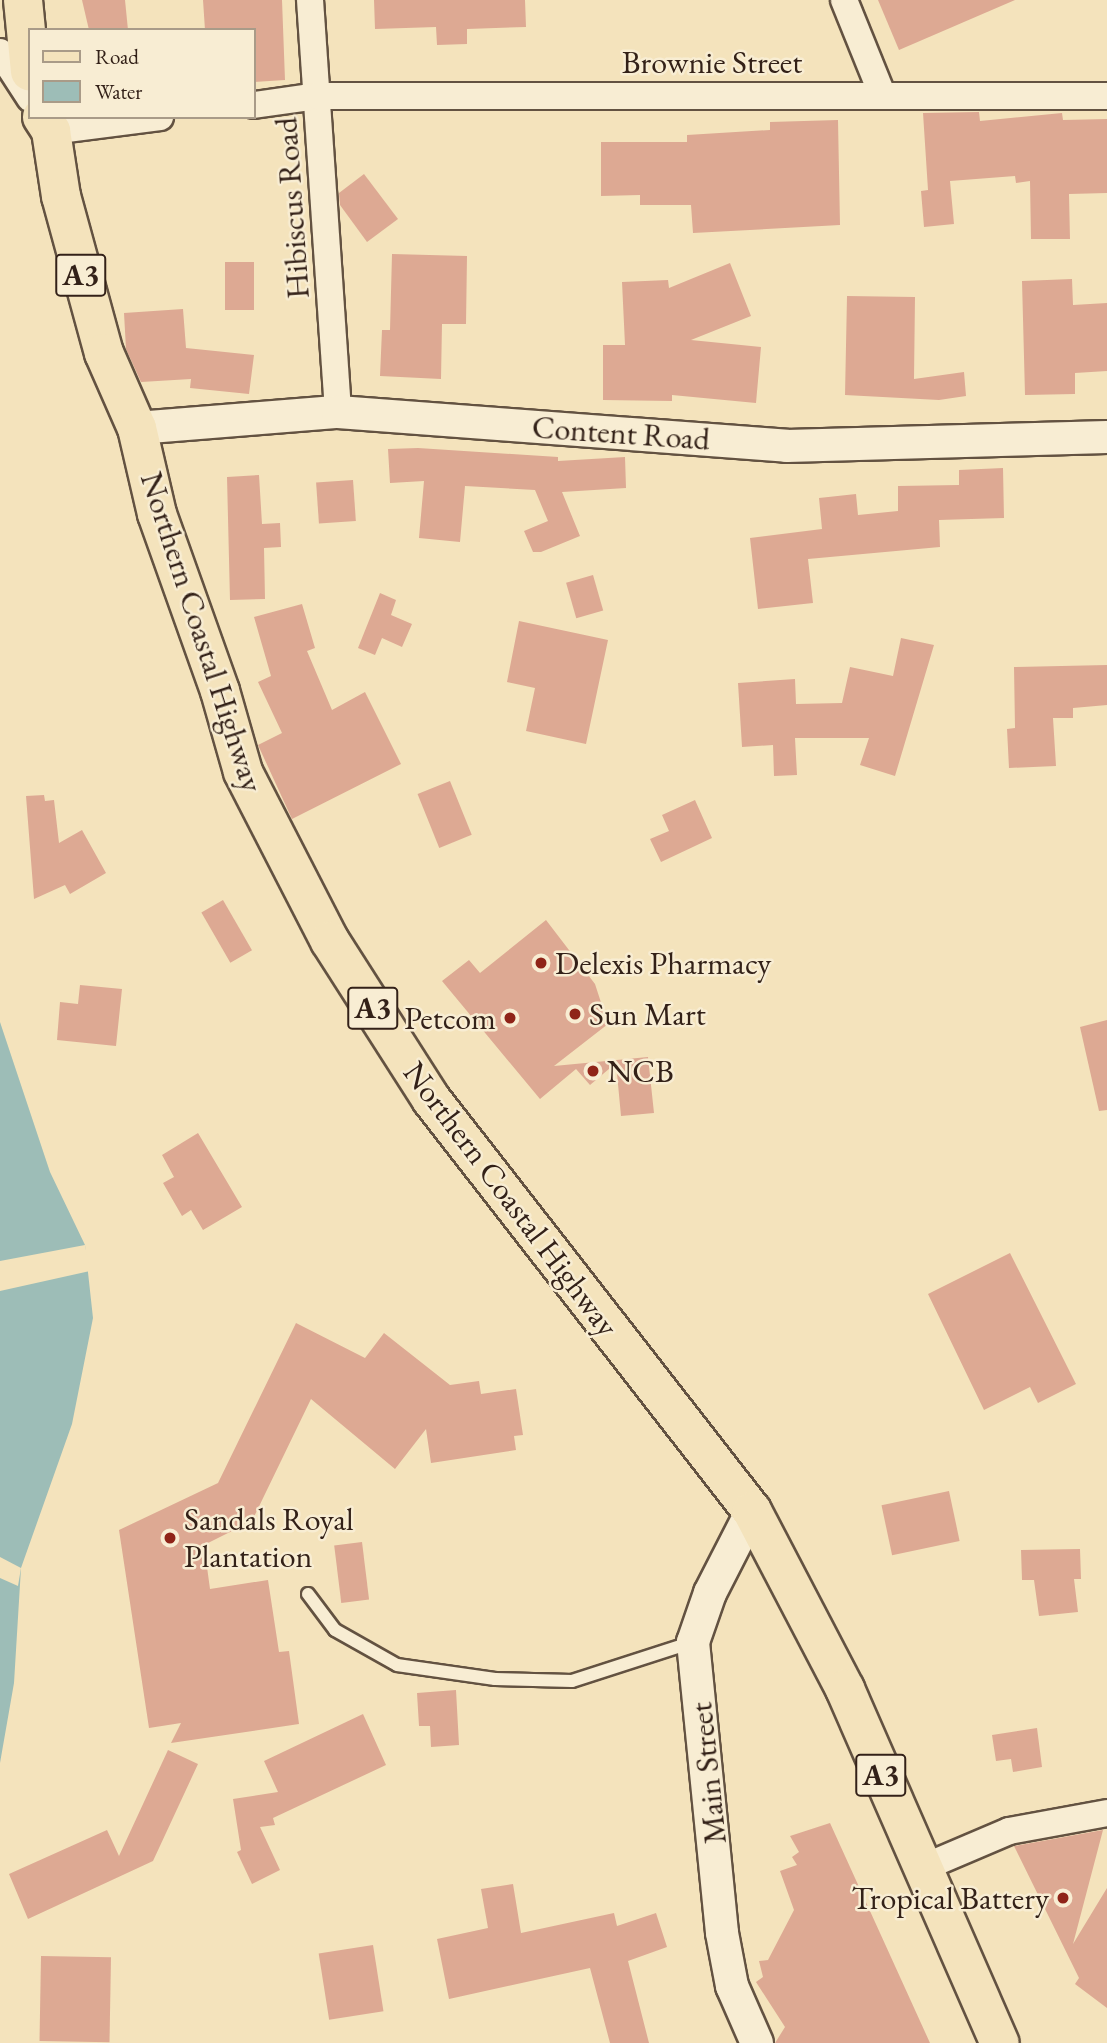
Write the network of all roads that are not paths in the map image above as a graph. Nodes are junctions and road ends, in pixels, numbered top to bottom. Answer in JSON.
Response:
{"nodes":[{"id":1,"x":23,"y":0,"type":"edge"},
{"id":2,"x":310,"y":0,"type":"edge"},
{"id":3,"x":844,"y":0,"type":"edge"},
{"id":4,"x":28,"y":51,"type":"edge"},
{"id":5,"x":0,"y":52,"type":"edge"},
{"id":6,"x":882,"y":94,"type":"junction"},
{"id":7,"x":28,"y":95,"type":"edge"},
{"id":8,"x":318,"y":96,"type":"junction"},
{"id":9,"x":1107,"y":96,"type":"edge"},
{"id":10,"x":256,"y":105,"type":"edge"},
{"id":11,"x":127,"y":119,"type":"edge"},
{"id":12,"x":46,"y":124,"type":"edge"},
{"id":13,"x":338,"y":412,"type":"junction"},
{"id":14,"x":137,"y":428,"type":"junction"},
{"id":15,"x":1107,"y":438,"type":"edge"},
{"id":16,"x":752,"y":1511,"type":"junction"},
{"id":17,"x":307,"y":1594,"type":"dead end"},
{"id":18,"x":694,"y":1642,"type":"junction"},
{"id":19,"x":1107,"y":1813,"type":"edge"},
{"id":20,"x":920,"y":1869,"type":"junction"},
{"id":21,"x":757,"y":2043,"type":"edge"},
{"id":22,"x":999,"y":2043,"type":"edge"}],
"edges":[{"from":1,"to":4,"type":"main road"},
{"from":2,"to":8,"type":"street","name":"Hibiscus Road"},
{"from":3,"to":6,"type":"street"},
{"from":5,"to":7,"type":"street"},
{"from":6,"to":8,"type":"street","name":"Brownie Street"},
{"from":6,"to":9,"type":"street","name":"Brownie Street"},
{"from":8,"to":10,"type":"street","name":"Brownie Street"},
{"from":8,"to":13,"type":"street","name":"Hibiscus Road"},
{"from":11,"to":12,"type":"street"},
{"from":12,"to":14,"type":"main road","name":"Northern Coastal Highway","number":"A3"},
{"from":13,"to":14,"type":"street","name":"Content Road"},
{"from":13,"to":15,"type":"street","name":"Content Road"},
{"from":14,"to":16,"type":"main road","name":"Northern Coastal Highway","number":"A3"},
{"from":16,"to":18,"type":"street","name":"Main Street"},
{"from":16,"to":20,"type":"main road","number":"A3"},
{"from":17,"to":18,"type":"lane"},
{"from":18,"to":21,"type":"street","name":"Main Street"},
{"from":19,"to":20,"type":"street"},
{"from":20,"to":22,"type":"main road","number":"A3"}]}
